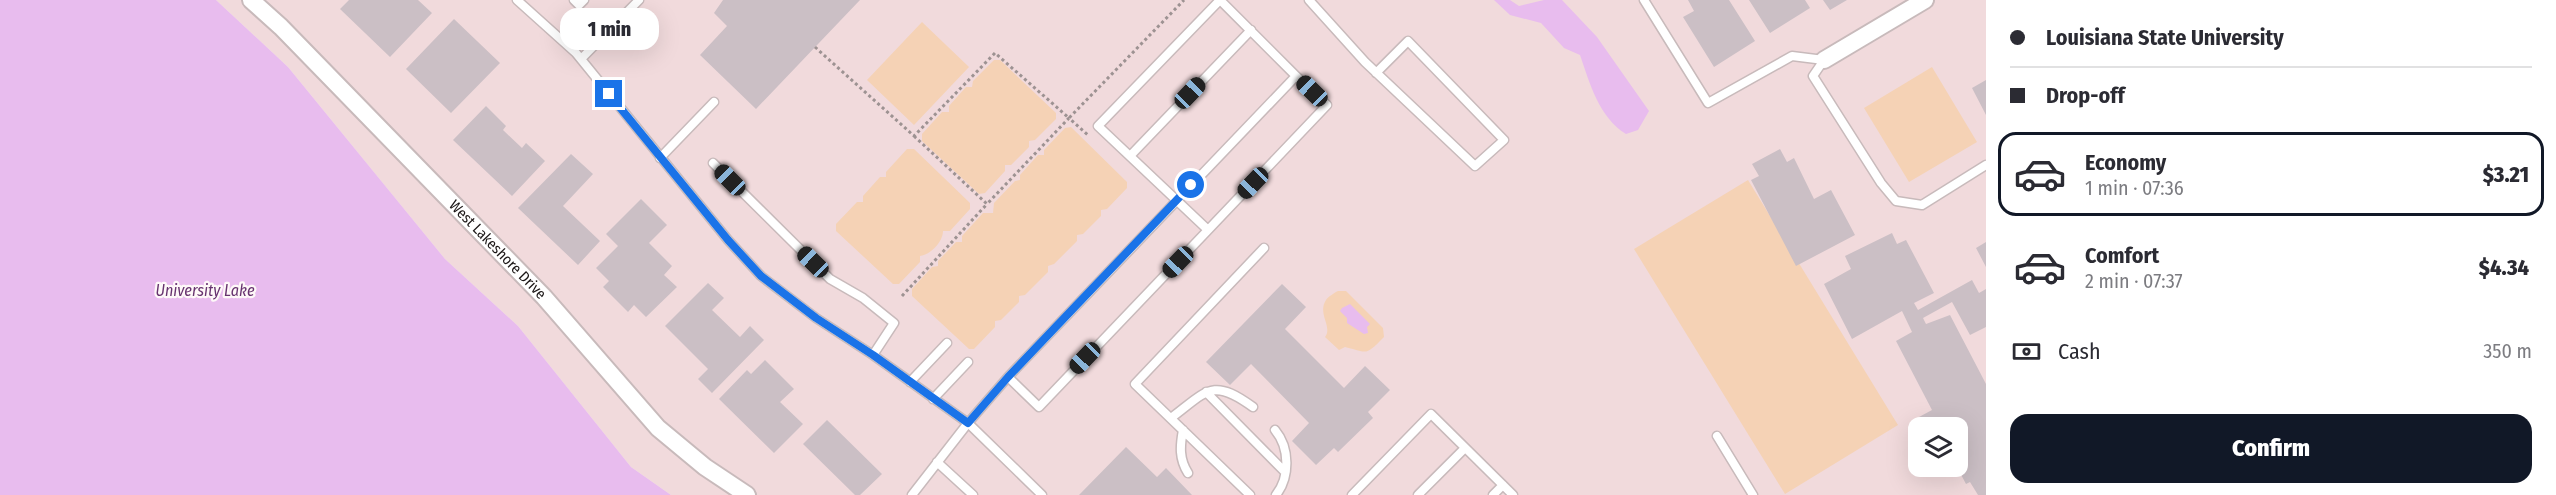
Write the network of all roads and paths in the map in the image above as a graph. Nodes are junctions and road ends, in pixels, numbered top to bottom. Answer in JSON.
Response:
{"nodes":[{"id":1,"x":251,"y":0,"type":"edge"},
{"id":2,"x":517,"y":0,"type":"edge"},
{"id":3,"x":574,"y":0,"type":"edge"},
{"id":4,"x":584,"y":0,"type":"edge"},
{"id":5,"x":639,"y":0,"type":"edge"},
{"id":6,"x":1184,"y":0,"type":"edge"},
{"id":7,"x":1220,"y":0,"type":"edge"},
{"id":8,"x":1309,"y":0,"type":"edge"},
{"id":9,"x":1644,"y":0,"type":"edge"},
{"id":10,"x":1925,"y":0,"type":"edge"},
{"id":11,"x":1251,"y":30,"type":"junction"},
{"id":12,"x":815,"y":46,"type":"dead end"},
{"id":13,"x":581,"y":59,"type":"junction"},
{"id":14,"x":1824,"y":60,"type":"junction"},
{"id":15,"x":1376,"y":73,"type":"junction"},
{"id":16,"x":1296,"y":76,"type":"junction"},
{"id":17,"x":714,"y":102,"type":"dead end"},
{"id":18,"x":1069,"y":118,"type":"junction"},
{"id":19,"x":914,"y":136,"type":"junction"},
{"id":20,"x":1130,"y":156,"type":"junction"},
{"id":21,"x":660,"y":158,"type":"junction"},
{"id":22,"x":713,"y":164,"type":"dead end"},
{"id":23,"x":1986,"y":165,"type":"edge"},
{"id":24,"x":1176,"y":200,"type":"junction"},
{"id":25,"x":987,"y":204,"type":"junction"},
{"id":26,"x":1208,"y":230,"type":"junction"},
{"id":27,"x":1264,"y":248,"type":"dead end"},
{"id":28,"x":902,"y":296,"type":"dead end"},
{"id":29,"x":947,"y":343,"type":"dead end"},
{"id":30,"x":873,"y":355,"type":"junction"},
{"id":31,"x":968,"y":362,"type":"dead end"},
{"id":32,"x":1008,"y":377,"type":"junction"},
{"id":33,"x":910,"y":382,"type":"junction"},
{"id":34,"x":1206,"y":392,"type":"junction"},
{"id":35,"x":933,"y":399,"type":"junction"},
{"id":36,"x":1253,"y":407,"type":"dead end"},
{"id":37,"x":1170,"y":418,"type":"junction"},
{"id":38,"x":968,"y":423,"type":"junction"},
{"id":39,"x":1183,"y":430,"type":"junction"},
{"id":40,"x":1275,"y":430,"type":"dead end"},
{"id":41,"x":1718,"y":436,"type":"dead end"},
{"id":42,"x":1465,"y":448,"type":"junction"},
{"id":43,"x":937,"y":462,"type":"junction"},
{"id":44,"x":1285,"y":472,"type":"junction"},
{"id":45,"x":1188,"y":473,"type":"dead end"},
{"id":46,"x":1503,"y":485,"type":"junction"},
{"id":47,"x":1246,"y":494,"type":"edge"},
{"id":48,"x":747,"y":495,"type":"edge"},
{"id":49,"x":912,"y":495,"type":"edge"},
{"id":50,"x":973,"y":495,"type":"edge"},
{"id":51,"x":1042,"y":495,"type":"edge"},
{"id":52,"x":1276,"y":495,"type":"edge"},
{"id":53,"x":1352,"y":495,"type":"edge"},
{"id":54,"x":1418,"y":495,"type":"edge"},
{"id":55,"x":1493,"y":495,"type":"edge"},
{"id":56,"x":1513,"y":495,"type":"edge"},
{"id":57,"x":1753,"y":495,"type":"edge"}],
"edges":[{"from":1,"to":48,"type":"street","name":"West Lakeshore Drive"},
{"from":2,"to":13,"type":"lane"},
{"from":3,"to":4,"type":"lane"},
{"from":5,"to":13,"type":"lane"},
{"from":6,"to":18,"type":"path"},
{"from":7,"to":11,"type":"lane"},
{"from":7,"to":20,"type":"lane"},
{"from":8,"to":15,"type":"lane"},
{"from":9,"to":14,"type":"lane"},
{"from":10,"to":14,"type":"street"},
{"from":11,"to":16,"type":"lane"},
{"from":11,"to":20,"type":"lane"},
{"from":12,"to":19,"type":"path"},
{"from":13,"to":21,"type":"lane"},
{"from":14,"to":23,"type":"lane"},
{"from":15,"to":15,"type":"lane"},
{"from":16,"to":24,"type":"lane"},
{"from":16,"to":26,"type":"lane"},
{"from":17,"to":21,"type":"lane"},
{"from":18,"to":19,"type":"path"},
{"from":18,"to":25,"type":"path"},
{"from":19,"to":25,"type":"path"},
{"from":20,"to":24,"type":"lane"},
{"from":21,"to":30,"type":"lane"},
{"from":22,"to":30,"type":"lane"},
{"from":24,"to":26,"type":"lane"},
{"from":24,"to":32,"type":"lane"},
{"from":25,"to":28,"type":"path"},
{"from":26,"to":32,"type":"lane"},
{"from":27,"to":37,"type":"lane"},
{"from":29,"to":33,"type":"lane"},
{"from":30,"to":33,"type":"lane"},
{"from":31,"to":35,"type":"lane"},
{"from":32,"to":38,"type":"lane"},
{"from":33,"to":35,"type":"lane"},
{"from":34,"to":36,"type":"lane"},
{"from":34,"to":37,"type":"lane"},
{"from":34,"to":44,"type":"lane"},
{"from":35,"to":38,"type":"lane"},
{"from":37,"to":39,"type":"lane"},
{"from":38,"to":43,"type":"lane"},
{"from":38,"to":51,"type":"lane"},
{"from":39,"to":45,"type":"lane"},
{"from":39,"to":47,"type":"lane"},
{"from":40,"to":44,"type":"lane"},
{"from":41,"to":57,"type":"lane"},
{"from":42,"to":46,"type":"lane"},
{"from":42,"to":53,"type":"lane"},
{"from":42,"to":54,"type":"lane"},
{"from":43,"to":49,"type":"lane"},
{"from":43,"to":50,"type":"lane"},
{"from":44,"to":52,"type":"lane"},
{"from":46,"to":55,"type":"lane"},
{"from":46,"to":56,"type":"lane"}]}
